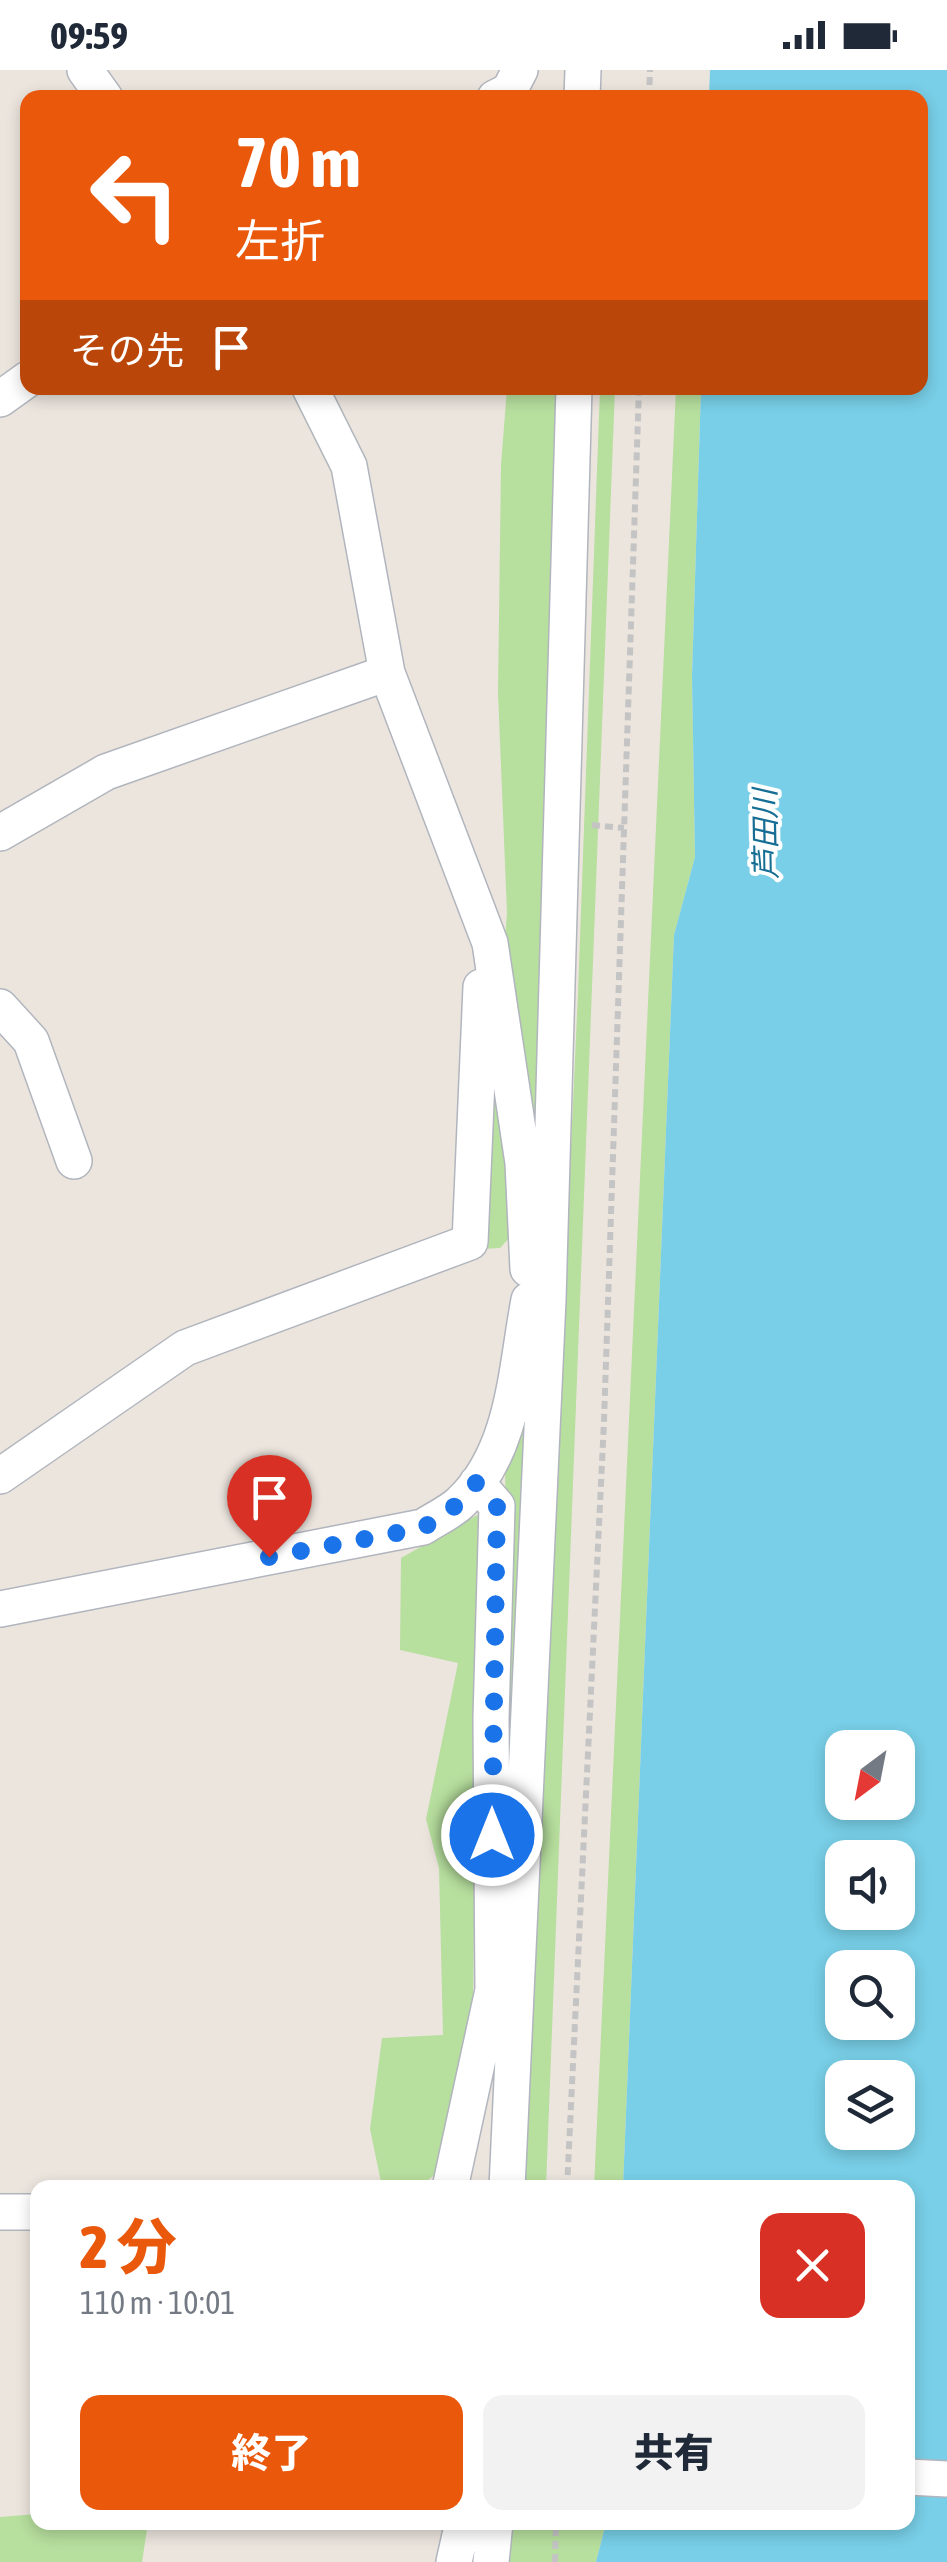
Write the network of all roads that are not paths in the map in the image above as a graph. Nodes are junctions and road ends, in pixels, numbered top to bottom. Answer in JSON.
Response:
{"nodes":[{"id":1,"x":313,"y":395,"type":"edge"},
{"id":2,"x":574,"y":395,"type":"edge"},
{"id":3,"x":387,"y":673,"type":"junction"},
{"id":4,"x":0,"y":832,"type":"edge"},
{"id":5,"x":490,"y":943,"type":"junction"},
{"id":6,"x":0,"y":1007,"type":"edge"},
{"id":7,"x":74,"y":1161,"type":"dead end"},
{"id":8,"x":538,"y":1300,"type":"junction"},
{"id":9,"x":0,"y":1476,"type":"edge"},
{"id":10,"x":476,"y":1483,"type":"junction"},
{"id":11,"x":0,"y":1609,"type":"edge"},
{"id":12,"x":452,"y":2180,"type":"edge"},
{"id":13,"x":508,"y":2180,"type":"edge"},
{"id":14,"x":0,"y":2212,"type":"edge"},
{"id":15,"x":30,"y":2212,"type":"edge"},
{"id":16,"x":915,"y":2478,"type":"edge"},
{"id":17,"x":947,"y":2480,"type":"edge"},
{"id":18,"x":461,"y":2530,"type":"edge"},
{"id":19,"x":493,"y":2530,"type":"edge"},
{"id":20,"x":454,"y":2562,"type":"edge"},
{"id":21,"x":491,"y":2562,"type":"edge"}],
"edges":[{"from":1,"to":3,"type":"street"},
{"from":2,"to":8,"type":"street"},
{"from":3,"to":4,"type":"street"},
{"from":3,"to":5,"type":"street"},
{"from":5,"to":8,"type":"street"},
{"from":5,"to":9,"type":"street"},
{"from":6,"to":7,"type":"street"},
{"from":8,"to":10,"type":"street"},
{"from":8,"to":13,"type":"street"},
{"from":10,"to":11,"type":"street"},
{"from":10,"to":12,"type":"street"},
{"from":14,"to":15,"type":"street"},
{"from":16,"to":17,"type":"street"},
{"from":18,"to":20,"type":"street"},
{"from":19,"to":21,"type":"street"}]}
